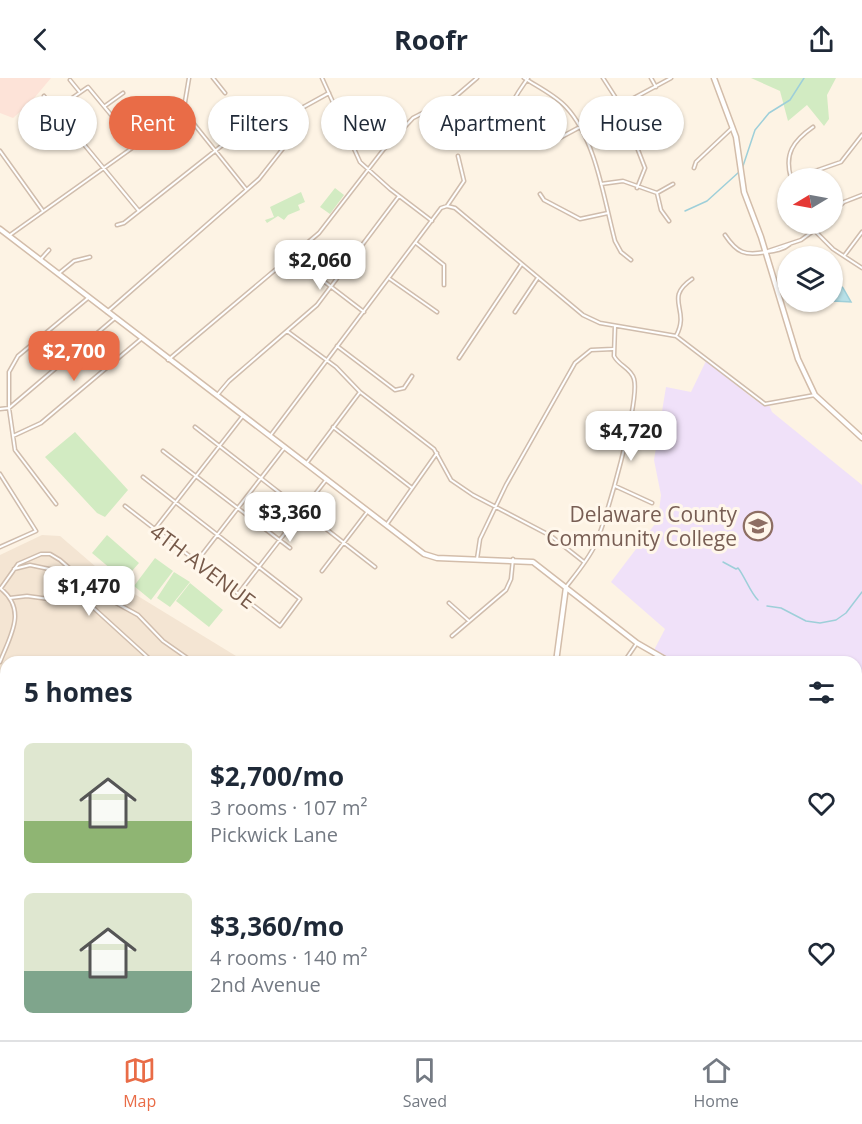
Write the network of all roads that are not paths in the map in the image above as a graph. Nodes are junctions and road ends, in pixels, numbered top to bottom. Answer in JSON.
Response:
{"nodes":[{"id":1,"x":189,"y":78,"type":"edge"},
{"id":2,"x":213,"y":78,"type":"edge"},
{"id":3,"x":322,"y":78,"type":"edge"},
{"id":4,"x":477,"y":78,"type":"edge"},
{"id":5,"x":603,"y":78,"type":"edge"},
{"id":6,"x":651,"y":78,"type":"edge"},
{"id":7,"x":671,"y":78,"type":"edge"},
{"id":8,"x":714,"y":78,"type":"edge"},
{"id":9,"x":526,"y":79,"type":"edge"},
{"id":10,"x":70,"y":80,"type":"dead end"},
{"id":11,"x":656,"y":87,"type":"junction"},
{"id":12,"x":79,"y":91,"type":"junction"},
{"id":13,"x":123,"y":93,"type":"dead end"},
{"id":14,"x":225,"y":93,"type":"dead end"},
{"id":15,"x":329,"y":93,"type":"junction"},
{"id":16,"x":73,"y":96,"type":"edge"},
{"id":17,"x":185,"y":96,"type":"edge"},
{"id":18,"x":615,"y":96,"type":"edge"},
{"id":19,"x":639,"y":96,"type":"edge"},
{"id":20,"x":309,"y":103,"type":"edge"},
{"id":21,"x":105,"y":106,"type":"junction"},
{"id":22,"x":109,"y":111,"type":"edge"},
{"id":23,"x":196,"y":126,"type":"edge"},
{"id":24,"x":733,"y":127,"type":"junction"},
{"id":25,"x":813,"y":127,"type":"dead end"},
{"id":26,"x":579,"y":128,"type":"joint"},
{"id":27,"x":862,"y":135,"type":"edge"},
{"id":28,"x":88,"y":150,"type":"edge"},
{"id":29,"x":129,"y":150,"type":"edge"},
{"id":30,"x":282,"y":150,"type":"edge"},
{"id":31,"x":590,"y":150,"type":"edge"},
{"id":32,"x":638,"y":150,"type":"dead end"},
{"id":33,"x":0,"y":151,"type":"edge"},
{"id":34,"x":216,"y":151,"type":"junction"},
{"id":35,"x":458,"y":156,"type":"dead end"},
{"id":36,"x":103,"y":168,"type":"junction"},
{"id":37,"x":694,"y":168,"type":"dead end"},
{"id":38,"x":789,"y":168,"type":"edge"},
{"id":39,"x":824,"y":168,"type":"edge"},
{"id":40,"x":368,"y":170,"type":"junction"},
{"id":41,"x":600,"y":184,"type":"junction"},
{"id":42,"x":673,"y":184,"type":"dead end"},
{"id":43,"x":638,"y":188,"type":"junction"},
{"id":44,"x":247,"y":190,"type":"junction"},
{"id":45,"x":540,"y":194,"type":"dead end"},
{"id":46,"x":657,"y":194,"type":"junction"},
{"id":47,"x":862,"y":195,"type":"edge"},
{"id":48,"x":399,"y":196,"type":"junction"},
{"id":49,"x":843,"y":204,"type":"edge"},
{"id":50,"x":447,"y":206,"type":"junction"},
{"id":51,"x":43,"y":211,"type":"junction"},
{"id":52,"x":139,"y":211,"type":"junction"},
{"id":53,"x":608,"y":213,"type":"junction"},
{"id":54,"x":432,"y":221,"type":"junction"},
{"id":55,"x":669,"y":221,"type":"dead end"},
{"id":56,"x":117,"y":225,"type":"dead end"},
{"id":57,"x":0,"y":229,"type":"edge"},
{"id":58,"x":862,"y":232,"type":"edge"},
{"id":59,"x":809,"y":234,"type":"edge"},
{"id":60,"x":818,"y":234,"type":"edge"},
{"id":61,"x":725,"y":235,"type":"dead end"},
{"id":62,"x":9,"y":236,"type":"junction"},
{"id":63,"x":416,"y":243,"type":"junction"},
{"id":64,"x":48,"y":250,"type":"dead end"},
{"id":65,"x":296,"y":250,"type":"junction"},
{"id":66,"x":766,"y":252,"type":"junction"},
{"id":67,"x":844,"y":256,"type":"junction"},
{"id":68,"x":90,"y":257,"type":"dead end"},
{"id":69,"x":40,"y":260,"type":"junction"},
{"id":70,"x":631,"y":260,"type":"dead end"},
{"id":71,"x":521,"y":265,"type":"junction"},
{"id":72,"x":862,"y":268,"type":"edge"},
{"id":73,"x":58,"y":274,"type":"junction"},
{"id":74,"x":389,"y":278,"type":"junction"},
{"id":75,"x":537,"y":279,"type":"junction"},
{"id":76,"x":692,"y":279,"type":"dead end"},
{"id":77,"x":444,"y":285,"type":"dead end"},
{"id":78,"x":330,"y":287,"type":"junction"},
{"id":79,"x":88,"y":297,"type":"junction"},
{"id":80,"x":107,"y":312,"type":"junction"},
{"id":81,"x":364,"y":312,"type":"junction"},
{"id":82,"x":437,"y":312,"type":"dead end"},
{"id":83,"x":515,"y":312,"type":"dead end"},
{"id":84,"x":114,"y":318,"type":"junction"},
{"id":85,"x":615,"y":326,"type":"junction"},
{"id":86,"x":287,"y":331,"type":"junction"},
{"id":87,"x":675,"y":336,"type":"junction"},
{"id":88,"x":141,"y":339,"type":"junction"},
{"id":89,"x":337,"y":346,"type":"junction"},
{"id":90,"x":613,"y":350,"type":"junction"},
{"id":91,"x":459,"y":358,"type":"dead end"},
{"id":92,"x":168,"y":360,"type":"junction"},
{"id":93,"x":327,"y":361,"type":"junction"},
{"id":94,"x":412,"y":376,"type":"dead end"},
{"id":95,"x":360,"y":392,"type":"junction"},
{"id":96,"x":815,"y":395,"type":"junction"},
{"id":97,"x":216,"y":397,"type":"junction"},
{"id":98,"x":9,"y":408,"type":"junction"},
{"id":99,"x":0,"y":409,"type":"edge"},
{"id":100,"x":242,"y":417,"type":"junction"},
{"id":101,"x":195,"y":427,"type":"dead end"},
{"id":102,"x":333,"y":427,"type":"junction"},
{"id":103,"x":13,"y":436,"type":"junction"},
{"id":104,"x":269,"y":437,"type":"junction"},
{"id":105,"x":862,"y":438,"type":"edge"},
{"id":106,"x":219,"y":446,"type":"junction"},
{"id":107,"x":285,"y":447,"type":"junction"},
{"id":108,"x":163,"y":451,"type":"dead end"},
{"id":109,"x":437,"y":453,"type":"junction"},
{"id":110,"x":306,"y":464,"type":"junction"},
{"id":111,"x":0,"y":474,"type":"edge"},
{"id":112,"x":196,"y":476,"type":"junction"},
{"id":113,"x":143,"y":477,"type":"dead end"},
{"id":114,"x":261,"y":478,"type":"junction"},
{"id":115,"x":326,"y":479,"type":"junction"},
{"id":116,"x":615,"y":486,"type":"junction"},
{"id":117,"x":412,"y":488,"type":"junction"},
{"id":118,"x":175,"y":502,"type":"junction"},
{"id":119,"x":652,"y":503,"type":"dead end"},
{"id":120,"x":56,"y":504,"type":"dead end"},
{"id":121,"x":126,"y":506,"type":"dead end"},
{"id":122,"x":496,"y":507,"type":"junction"},
{"id":123,"x":238,"y":508,"type":"junction"},
{"id":124,"x":302,"y":510,"type":"junction"},
{"id":125,"x":368,"y":512,"type":"junction"},
{"id":126,"x":386,"y":526,"type":"junction"},
{"id":127,"x":154,"y":530,"type":"junction"},
{"id":128,"x":218,"y":535,"type":"junction"},
{"id":129,"x":280,"y":540,"type":"junction"},
{"id":130,"x":344,"y":543,"type":"junction"},
{"id":131,"x":0,"y":547,"type":"edge"},
{"id":132,"x":290,"y":548,"type":"dead end"},
{"id":133,"x":477,"y":559,"type":"junction"},
{"id":134,"x":513,"y":559,"type":"junction"},
{"id":135,"x":196,"y":562,"type":"junction"},
{"id":136,"x":584,"y":562,"type":"junction"},
{"id":137,"x":260,"y":567,"type":"junction"},
{"id":138,"x":375,"y":567,"type":"dead end"},
{"id":139,"x":14,"y":569,"type":"junction"},
{"id":140,"x":322,"y":571,"type":"dead end"},
{"id":141,"x":76,"y":575,"type":"junction"},
{"id":142,"x":566,"y":587,"type":"junction"},
{"id":143,"x":0,"y":588,"type":"edge"},
{"id":144,"x":238,"y":594,"type":"junction"},
{"id":145,"x":10,"y":598,"type":"junction"},
{"id":146,"x":449,"y":603,"type":"dead end"},
{"id":147,"x":469,"y":621,"type":"junction"},
{"id":148,"x":452,"y":636,"type":"dead end"},
{"id":149,"x":637,"y":643,"type":"junction"},
{"id":150,"x":3,"y":656,"type":"edge"},
{"id":151,"x":146,"y":656,"type":"edge"},
{"id":152,"x":185,"y":656,"type":"edge"},
{"id":153,"x":557,"y":656,"type":"edge"},
{"id":154,"x":628,"y":656,"type":"edge"},
{"id":155,"x":660,"y":656,"type":"edge"}],
"edges":[{"from":1,"to":17,"type":"street"},
{"from":2,"to":14,"type":"street"},
{"from":3,"to":15,"type":"street"},
{"from":4,"to":40,"type":"street"},
{"from":5,"to":18,"type":"street"},
{"from":6,"to":11,"type":"street"},
{"from":7,"to":11,"type":"street"},
{"from":8,"to":24,"type":"main road"},
{"from":9,"to":26,"type":"street"},
{"from":9,"to":26,"type":"street"},
{"from":10,"to":12,"type":"street"},
{"from":11,"to":19,"type":"street"},
{"from":12,"to":16,"type":"street"},
{"from":12,"to":21,"type":"street"},
{"from":13,"to":21,"type":"street"},
{"from":15,"to":20,"type":"street"},
{"from":15,"to":40,"type":"street"},
{"from":21,"to":22,"type":"street"},
{"from":23,"to":34,"type":"street"},
{"from":24,"to":37,"type":"street"},
{"from":24,"to":66,"type":"main road"},
{"from":25,"to":38,"type":"street"},
{"from":27,"to":39,"type":"street"},
{"from":28,"to":36,"type":"street"},
{"from":29,"to":36,"type":"street"},
{"from":30,"to":44,"type":"street"},
{"from":31,"to":41,"type":"street"},
{"from":32,"to":43,"type":"street"},
{"from":33,"to":51,"type":"street"},
{"from":34,"to":44,"type":"street"},
{"from":34,"to":52,"type":"street"},
{"from":35,"to":50,"type":"street"},
{"from":36,"to":51,"type":"street"},
{"from":36,"to":52,"type":"street"},
{"from":40,"to":48,"type":"street"},
{"from":40,"to":65,"type":"street"},
{"from":41,"to":43,"type":"street"},
{"from":41,"to":53,"type":"street"},
{"from":42,"to":46,"type":"street"},
{"from":43,"to":46,"type":"street"},
{"from":44,"to":80,"type":"street"},
{"from":45,"to":53,"type":"street"},
{"from":46,"to":55,"type":"street"},
{"from":47,"to":49,"type":"street"},
{"from":48,"to":54,"type":"street"},
{"from":48,"to":78,"type":"street"},
{"from":50,"to":54,"type":"street"},
{"from":50,"to":71,"type":"street"},
{"from":51,"to":62,"type":"street"},
{"from":52,"to":56,"type":"street"},
{"from":53,"to":70,"type":"street"},
{"from":54,"to":63,"type":"street"},
{"from":57,"to":62,"type":"main road"},
{"from":58,"to":67,"type":"street"},
{"from":59,"to":66,"type":"street"},
{"from":60,"to":67,"type":"street"},
{"from":61,"to":66,"type":"street"},
{"from":62,"to":69,"type":"main road"},
{"from":63,"to":74,"type":"street"},
{"from":63,"to":77,"type":"street"},
{"from":64,"to":69,"type":"street"},
{"from":65,"to":78,"type":"street"},
{"from":65,"to":92,"type":"street"},
{"from":66,"to":96,"type":"main road"},
{"from":67,"to":72,"type":"street"},
{"from":68,"to":73,"type":"street"},
{"from":69,"to":73,"type":"main road"},
{"from":71,"to":75,"type":"street"},
{"from":71,"to":91,"type":"street"},
{"from":73,"to":79,"type":"main road"},
{"from":74,"to":81,"type":"street"},
{"from":74,"to":82,"type":"street"},
{"from":75,"to":83,"type":"street"},
{"from":75,"to":85,"type":"street"},
{"from":76,"to":87,"type":"street"},
{"from":78,"to":81,"type":"street"},
{"from":78,"to":86,"type":"street"},
{"from":79,"to":80,"type":"main road"},
{"from":79,"to":98,"type":"street"},
{"from":80,"to":84,"type":"main road"},
{"from":81,"to":89,"type":"street"},
{"from":84,"to":88,"type":"main road"},
{"from":84,"to":98,"type":"street"},
{"from":85,"to":87,"type":"street"},
{"from":85,"to":90,"type":"street"},
{"from":86,"to":93,"type":"street"},
{"from":86,"to":97,"type":"street"},
{"from":87,"to":96,"type":"street"},
{"from":88,"to":92,"type":"main road"},
{"from":88,"to":103,"type":"street"},
{"from":89,"to":93,"type":"street"},
{"from":89,"to":94,"type":"street"},
{"from":90,"to":116,"type":"street"},
{"from":90,"to":122,"type":"street"},
{"from":92,"to":97,"type":"main road"},
{"from":93,"to":95,"type":"street"},
{"from":93,"to":104,"type":"street"},
{"from":95,"to":102,"type":"street"},
{"from":95,"to":109,"type":"street"},
{"from":96,"to":105,"type":"main road"},
{"from":97,"to":100,"type":"main road"},
{"from":98,"to":99,"type":"street"},
{"from":98,"to":103,"type":"street"},
{"from":100,"to":104,"type":"main road"},
{"from":100,"to":106,"type":"street"},
{"from":101,"to":106,"type":"street"},
{"from":102,"to":110,"type":"street"},
{"from":102,"to":117,"type":"street"},
{"from":103,"to":120,"type":"street"},
{"from":104,"to":107,"type":"main road"},
{"from":106,"to":112,"type":"street"},
{"from":106,"to":114,"type":"street"},
{"from":107,"to":110,"type":"main road"},
{"from":107,"to":114,"type":"street"},
{"from":108,"to":112,"type":"street"},
{"from":109,"to":117,"type":"street"},
{"from":109,"to":122,"type":"street"},
{"from":110,"to":115,"type":"main road"},
{"from":111,"to":131,"type":"street"},
{"from":112,"to":118,"type":"street"},
{"from":112,"to":123,"type":"street"},
{"from":113,"to":118,"type":"street"},
{"from":114,"to":123,"type":"street"},
{"from":114,"to":124,"type":"street"},
{"from":115,"to":124,"type":"street"},
{"from":115,"to":125,"type":"main road"},
{"from":116,"to":119,"type":"street"},
{"from":116,"to":136,"type":"street"},
{"from":117,"to":126,"type":"street"},
{"from":118,"to":127,"type":"street"},
{"from":118,"to":128,"type":"street"},
{"from":121,"to":127,"type":"street","name":"4TH AVENUE"},
{"from":122,"to":133,"type":"street"},
{"from":122,"to":136,"type":"street"},
{"from":123,"to":128,"type":"street"},
{"from":123,"to":129,"type":"street"},
{"from":124,"to":129,"type":"street"},
{"from":124,"to":130,"type":"street"},
{"from":125,"to":126,"type":"main road"},
{"from":125,"to":130,"type":"street"},
{"from":126,"to":133,"type":"main road"},
{"from":127,"to":135,"type":"street","name":"4TH AVENUE"},
{"from":128,"to":135,"type":"street"},
{"from":128,"to":137,"type":"street"},
{"from":129,"to":132,"type":"street"},
{"from":129,"to":137,"type":"street"},
{"from":130,"to":138,"type":"street"},
{"from":130,"to":140,"type":"street"},
{"from":133,"to":134,"type":"main road"},
{"from":134,"to":142,"type":"main road"},
{"from":134,"to":147,"type":"street"},
{"from":135,"to":144,"type":"street","name":"4TH AVENUE"},
{"from":136,"to":142,"type":"street"},
{"from":137,"to":144,"type":"street"},
{"from":137,"to":144,"type":"street","name":"4TH AVENUE"},
{"from":139,"to":141,"type":"street"},
{"from":139,"to":141,"type":"street"},
{"from":139,"to":143,"type":"street"},
{"from":141,"to":152,"type":"street"},
{"from":142,"to":149,"type":"main road"},
{"from":142,"to":153,"type":"main road"},
{"from":143,"to":145,"type":"street"},
{"from":145,"to":150,"type":"street"},
{"from":145,"to":151,"type":"street"},
{"from":146,"to":147,"type":"street"},
{"from":147,"to":148,"type":"street"},
{"from":149,"to":154,"type":"street"},
{"from":149,"to":155,"type":"main road"}]}
